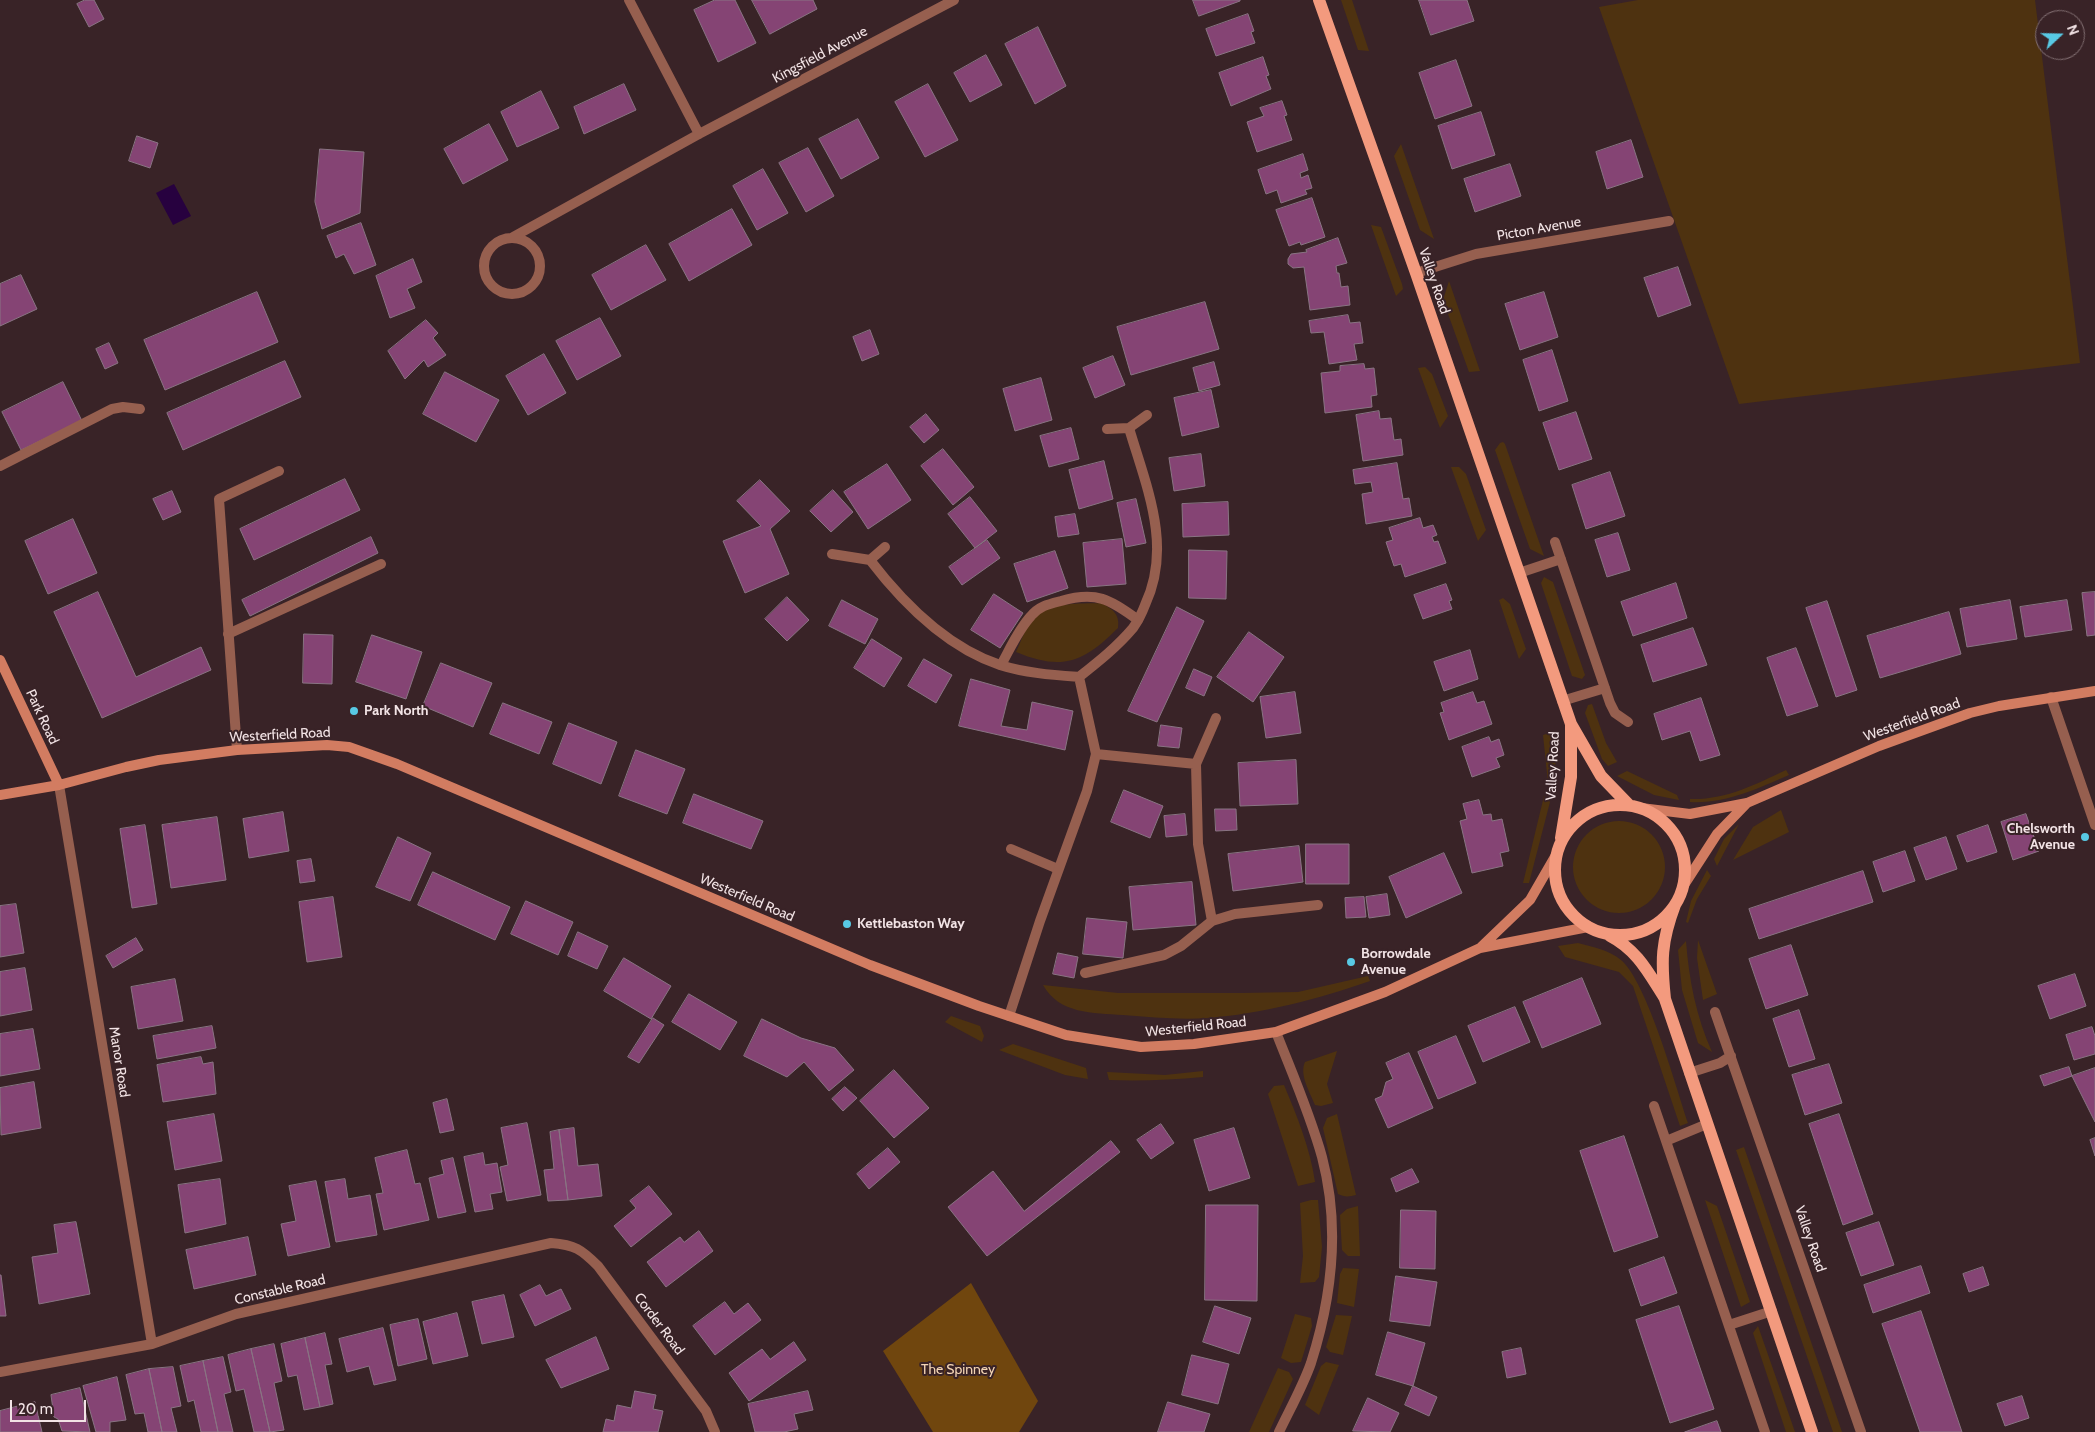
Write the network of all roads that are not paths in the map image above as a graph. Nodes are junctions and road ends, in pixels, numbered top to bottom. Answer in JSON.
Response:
{"nodes":[{"id":1,"x":629,"y":0,"type":"edge"},
{"id":2,"x":954,"y":0,"type":"edge"},
{"id":3,"x":1319,"y":0,"type":"edge"},
{"id":4,"x":699,"y":134,"type":"junction"},
{"id":5,"x":1669,"y":221,"type":"dead end"},
{"id":6,"x":513,"y":237,"type":"junction"},
{"id":7,"x":1416,"y":273,"type":"junction"},
{"id":8,"x":140,"y":409,"type":"dead end"},
{"id":9,"x":1147,"y":415,"type":"dead end"},
{"id":10,"x":1129,"y":428,"type":"junction"},
{"id":11,"x":1107,"y":429,"type":"dead end"},
{"id":12,"x":0,"y":466,"type":"edge"},
{"id":13,"x":279,"y":471,"type":"dead end"},
{"id":14,"x":1555,"y":542,"type":"dead end"},
{"id":15,"x":885,"y":547,"type":"dead end"},
{"id":16,"x":832,"y":554,"type":"dead end"},
{"id":17,"x":1561,"y":559,"type":"junction"},
{"id":18,"x":870,"y":560,"type":"junction"},
{"id":19,"x":381,"y":564,"type":"dead end"},
{"id":20,"x":1519,"y":573,"type":"junction"},
{"id":21,"x":1138,"y":620,"type":"junction"},
{"id":22,"x":228,"y":634,"type":"junction"},
{"id":23,"x":0,"y":660,"type":"edge"},
{"id":24,"x":1001,"y":665,"type":"junction"},
{"id":25,"x":1079,"y":677,"type":"junction"},
{"id":26,"x":1605,"y":688,"type":"junction"},
{"id":27,"x":2095,"y":691,"type":"edge"},
{"id":28,"x":2051,"y":697,"type":"junction"},
{"id":29,"x":1562,"y":700,"type":"junction"},
{"id":30,"x":1216,"y":718,"type":"dead end"},
{"id":31,"x":1628,"y":722,"type":"dead end"},
{"id":32,"x":1571,"y":724,"type":"junction"},
{"id":33,"x":237,"y":750,"type":"junction"},
{"id":34,"x":1096,"y":754,"type":"junction"},
{"id":35,"x":1196,"y":764,"type":"junction"},
{"id":36,"x":59,"y":785,"type":"junction"},
{"id":37,"x":0,"y":795,"type":"edge"},
{"id":38,"x":1747,"y":804,"type":"junction"},
{"id":39,"x":1635,"y":806,"type":"junction"},
{"id":40,"x":2095,"y":825,"type":"edge"},
{"id":41,"x":1561,"y":840,"type":"junction"},
{"id":42,"x":1011,"y":850,"type":"dead end"},
{"id":43,"x":1556,"y":855,"type":"junction"},
{"id":44,"x":1058,"y":869,"type":"junction"},
{"id":45,"x":1684,"y":885,"type":"junction"},
{"id":46,"x":1318,"y":905,"type":"dead end"},
{"id":47,"x":1675,"y":905,"type":"junction"},
{"id":48,"x":1212,"y":921,"type":"junction"},
{"id":49,"x":1588,"y":927,"type":"junction"},
{"id":50,"x":1608,"y":935,"type":"junction"},
{"id":51,"x":1480,"y":948,"type":"junction"},
{"id":52,"x":1085,"y":973,"type":"dead end"},
{"id":53,"x":1665,"y":999,"type":"junction"},
{"id":54,"x":1715,"y":1012,"type":"dead end"},
{"id":55,"x":1009,"y":1016,"type":"junction"},
{"id":56,"x":1276,"y":1032,"type":"junction"},
{"id":57,"x":1731,"y":1056,"type":"junction"},
{"id":58,"x":1690,"y":1073,"type":"junction"},
{"id":59,"x":1654,"y":1106,"type":"dead end"},
{"id":60,"x":1707,"y":1124,"type":"junction"},
{"id":61,"x":1666,"y":1141,"type":"junction"},
{"id":62,"x":568,"y":1244,"type":"joint"},
{"id":63,"x":1772,"y":1312,"type":"junction"},
{"id":64,"x":1729,"y":1325,"type":"junction"},
{"id":65,"x":152,"y":1344,"type":"junction"},
{"id":66,"x":0,"y":1372,"type":"edge"},
{"id":67,"x":715,"y":1432,"type":"edge"},
{"id":68,"x":1279,"y":1432,"type":"edge"},
{"id":69,"x":1765,"y":1432,"type":"edge"},
{"id":70,"x":1812,"y":1432,"type":"edge"},
{"id":71,"x":1861,"y":1432,"type":"edge"}],
"edges":[{"from":1,"to":4,"type":"street"},
{"from":2,"to":4,"type":"street","name":"Kingsfield Avenue"},
{"from":3,"to":7,"type":"main road","name":"Valley Road"},
{"from":4,"to":6,"type":"street","name":"Kingsfield Avenue"},
{"from":5,"to":7,"type":"street","name":"Picton Avenue"},
{"from":6,"to":6,"type":"street","name":"Kingsfield Avenue"},
{"from":7,"to":20,"type":"main road","name":"Valley Road"},
{"from":8,"to":12,"type":"street"},
{"from":9,"to":10,"type":"street"},
{"from":10,"to":11,"type":"street"},
{"from":10,"to":21,"type":"street"},
{"from":13,"to":22,"type":"street"},
{"from":14,"to":17,"type":"street"},
{"from":15,"to":18,"type":"street"},
{"from":16,"to":18,"type":"street"},
{"from":17,"to":20,"type":"street"},
{"from":17,"to":26,"type":"street"},
{"from":18,"to":24,"type":"street"},
{"from":19,"to":22,"type":"street"},
{"from":20,"to":29,"type":"main road","name":"Valley Road"},
{"from":21,"to":24,"type":"street"},
{"from":21,"to":25,"type":"street"},
{"from":22,"to":33,"type":"street"},
{"from":23,"to":36,"type":"main road","name":"Park Road"},
{"from":24,"to":25,"type":"street"},
{"from":25,"to":34,"type":"street"},
{"from":26,"to":29,"type":"street"},
{"from":26,"to":31,"type":"street"},
{"from":27,"to":28,"type":"main road","name":"Westerfield Road"},
{"from":28,"to":38,"type":"main road","name":"Westerfield Road"},
{"from":28,"to":40,"type":"street"},
{"from":29,"to":32,"type":"main road","name":"Valley Road"},
{"from":30,"to":35,"type":"street"},
{"from":32,"to":39,"type":"main road","name":"Valley Road"},
{"from":32,"to":41,"type":"main road","name":"Valley Road"},
{"from":33,"to":36,"type":"main road","name":"Westerfield Road"},
{"from":33,"to":55,"type":"main road","name":"Westerfield Road"},
{"from":34,"to":35,"type":"street"},
{"from":34,"to":44,"type":"street"},
{"from":35,"to":48,"type":"street"},
{"from":36,"to":37,"type":"main road","name":"Westerfield Road"},
{"from":36,"to":65,"type":"street","name":"Manor Road"},
{"from":38,"to":39,"type":"main road","name":"Westerfield Road"},
{"from":38,"to":45,"type":"main road","name":"Westerfield Road"},
{"from":39,"to":41,"type":"main road"},
{"from":39,"to":45,"type":"main road"},
{"from":41,"to":43,"type":"main road"},
{"from":42,"to":44,"type":"street"},
{"from":43,"to":49,"type":"main road"},
{"from":43,"to":51,"type":"main road","name":"Westerfield Road"},
{"from":44,"to":55,"type":"street"},
{"from":45,"to":47,"type":"main road"},
{"from":46,"to":48,"type":"street"},
{"from":47,"to":50,"type":"main road"},
{"from":47,"to":53,"type":"main road"},
{"from":48,"to":52,"type":"street"},
{"from":49,"to":50,"type":"main road"},
{"from":49,"to":51,"type":"main road","name":"Westerfield Road"},
{"from":50,"to":53,"type":"main road"},
{"from":51,"to":56,"type":"main road","name":"Westerfield Road"},
{"from":53,"to":58,"type":"main road"},
{"from":54,"to":57,"type":"street","name":"Valley Road"},
{"from":55,"to":56,"type":"main road","name":"Westerfield Road"},
{"from":56,"to":68,"type":"street"},
{"from":57,"to":58,"type":"street"},
{"from":57,"to":71,"type":"street","name":"Valley Road"},
{"from":58,"to":60,"type":"main road"},
{"from":59,"to":61,"type":"street"},
{"from":60,"to":61,"type":"street"},
{"from":60,"to":63,"type":"main road"},
{"from":61,"to":64,"type":"street"},
{"from":62,"to":65,"type":"street","name":"Constable Road"},
{"from":62,"to":67,"type":"street","name":"Corder Road"},
{"from":63,"to":64,"type":"street"},
{"from":63,"to":70,"type":"main road"},
{"from":64,"to":69,"type":"street"},
{"from":65,"to":66,"type":"street","name":"Constable Road"}]}
